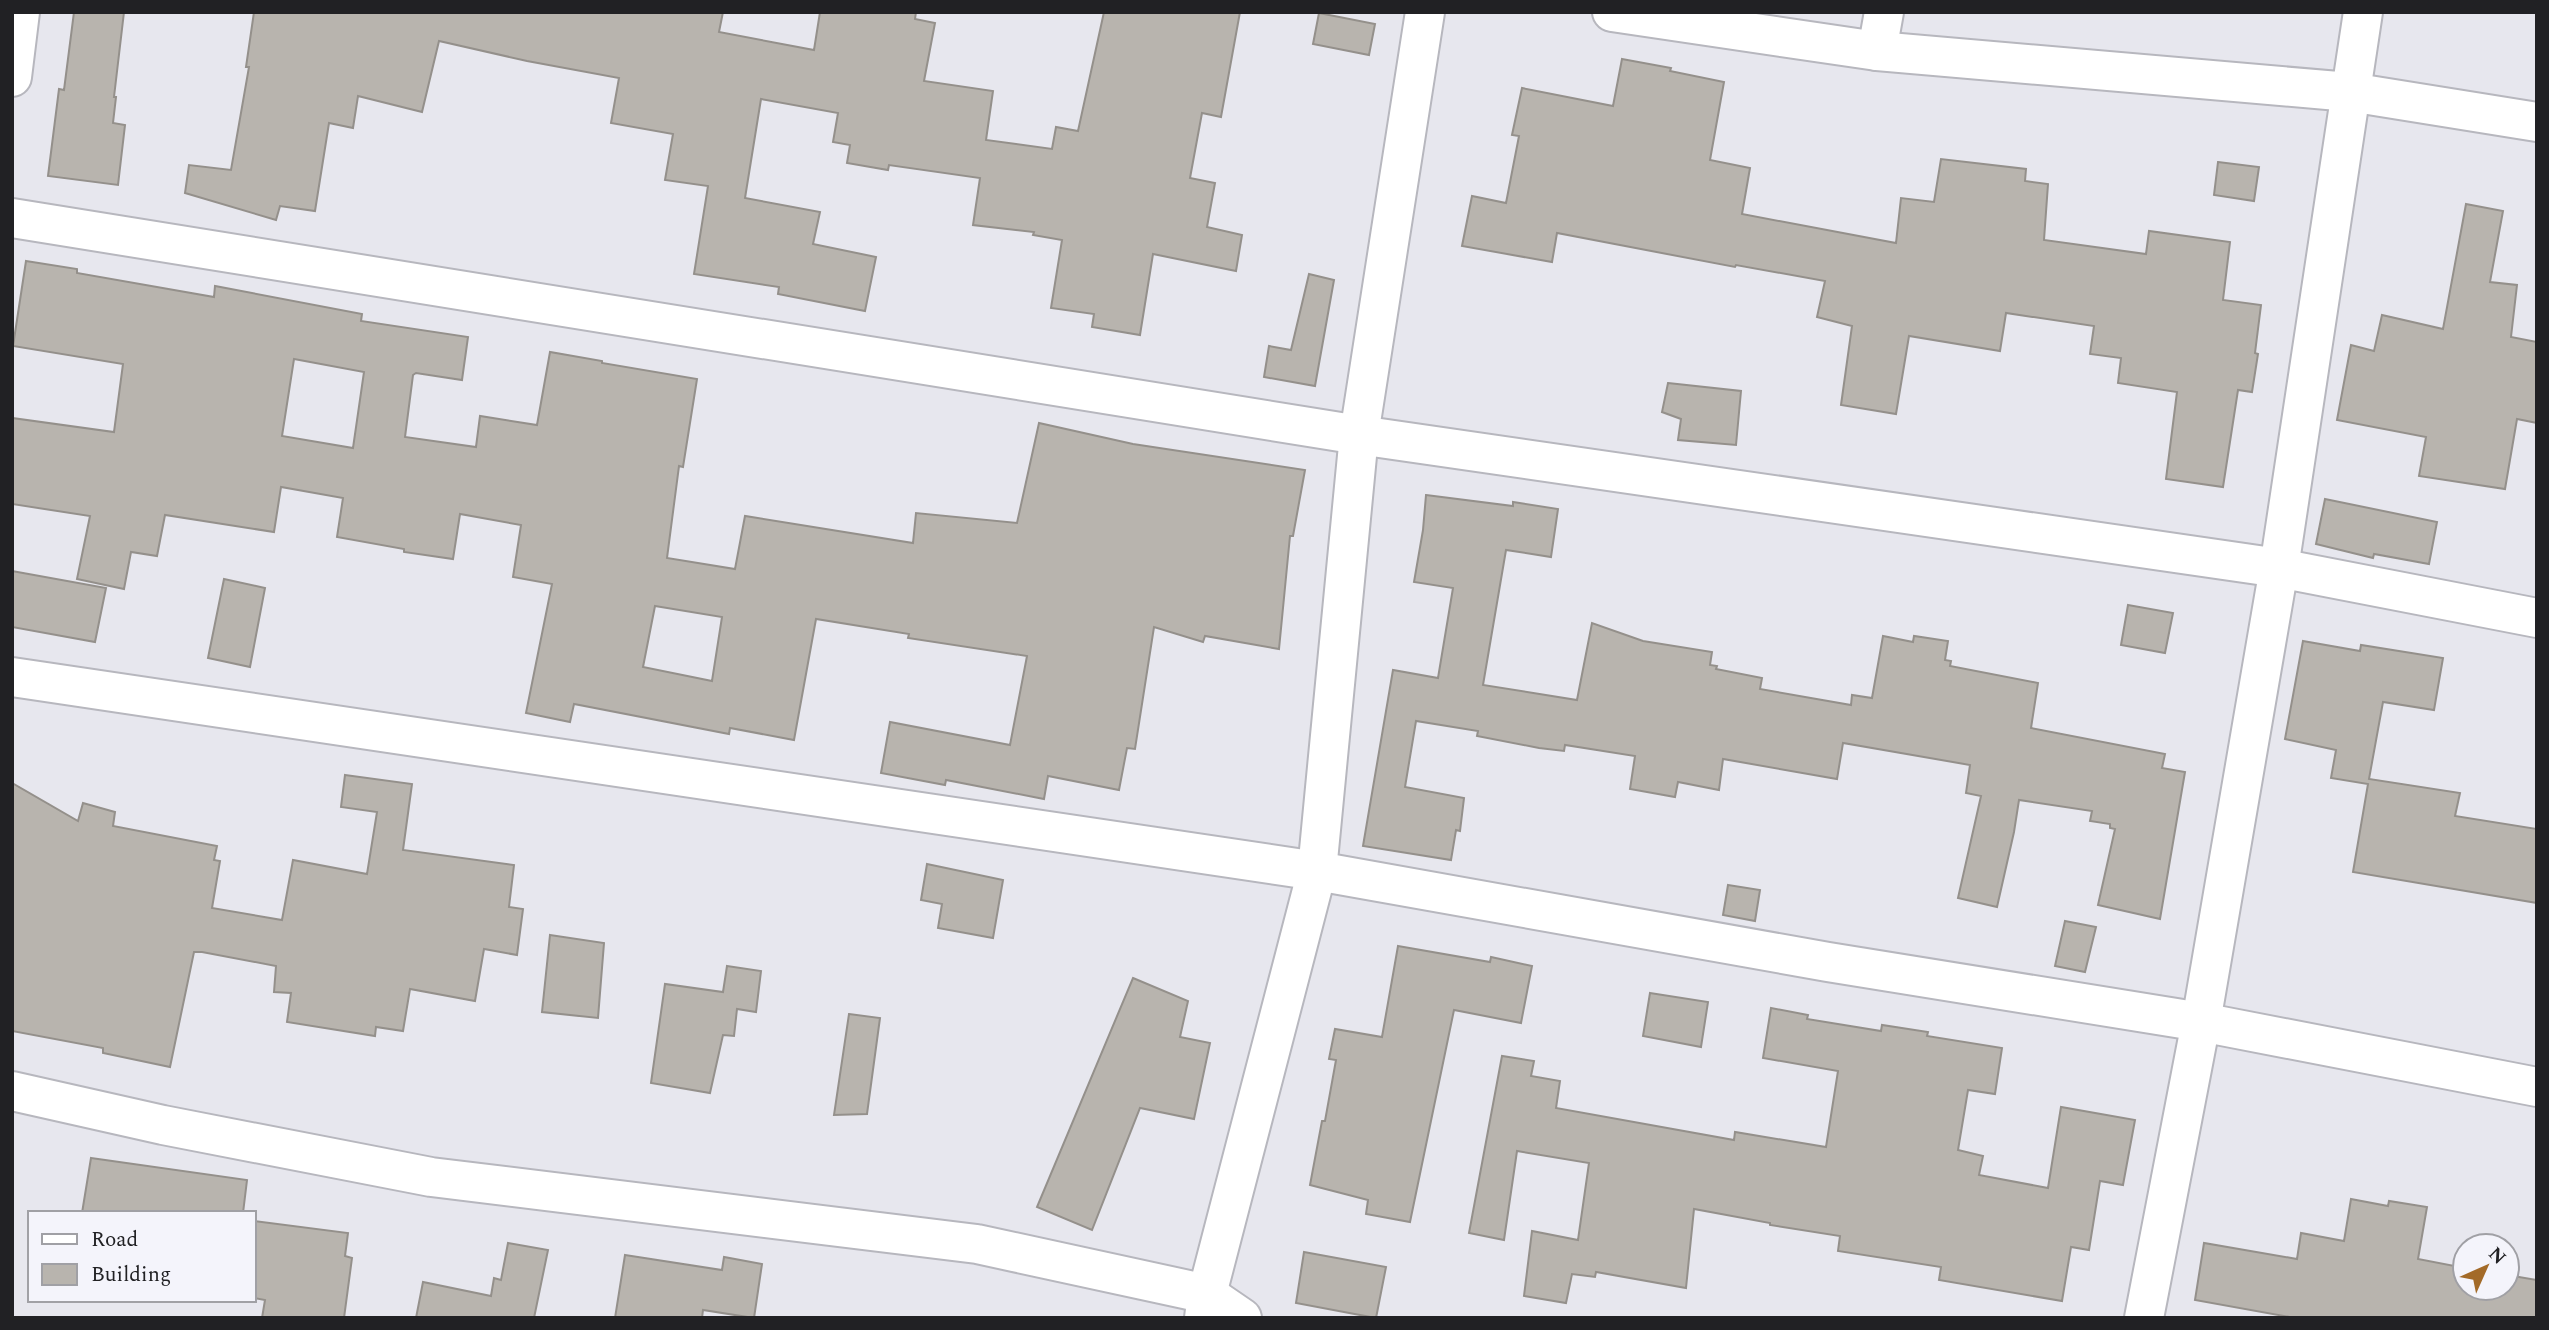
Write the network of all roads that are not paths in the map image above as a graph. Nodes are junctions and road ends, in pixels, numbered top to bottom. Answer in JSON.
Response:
{"nodes":[{"id":1,"x":20,"y":12,"type":"edge"},
{"id":2,"x":1425,"y":12,"type":"edge"},
{"id":3,"x":1612,"y":12,"type":"edge"},
{"id":4,"x":1884,"y":12,"type":"edge"},
{"id":5,"x":2363,"y":12,"type":"edge"},
{"id":6,"x":1877,"y":51,"type":"junction"},
{"id":7,"x":12,"y":77,"type":"edge"},
{"id":8,"x":2350,"y":92,"type":"junction"},
{"id":9,"x":2537,"y":122,"type":"edge"},
{"id":10,"x":12,"y":218,"type":"edge"},
{"id":11,"x":1359,"y":435,"type":"junction"},
{"id":12,"x":2279,"y":568,"type":"junction"},
{"id":13,"x":2537,"y":618,"type":"edge"},
{"id":14,"x":12,"y":677,"type":"edge"},
{"id":15,"x":1317,"y":871,"type":"junction"},
{"id":16,"x":2201,"y":1022,"type":"junction"},
{"id":17,"x":2537,"y":1087,"type":"edge"},
{"id":18,"x":12,"y":1091,"type":"edge"},
{"id":19,"x":1206,"y":1306,"type":"edge"},
{"id":20,"x":1242,"y":1318,"type":"edge"},
{"id":21,"x":2144,"y":1318,"type":"edge"}],
"edges":[{"from":1,"to":7,"type":"street"},
{"from":2,"to":11,"type":"street"},
{"from":3,"to":6,"type":"street"},
{"from":4,"to":6,"type":"street"},
{"from":5,"to":8,"type":"street"},
{"from":6,"to":8,"type":"street"},
{"from":8,"to":9,"type":"street"},
{"from":8,"to":12,"type":"street"},
{"from":10,"to":11,"type":"street"},
{"from":11,"to":12,"type":"street"},
{"from":11,"to":15,"type":"street"},
{"from":12,"to":13,"type":"street"},
{"from":12,"to":16,"type":"street"},
{"from":14,"to":15,"type":"street"},
{"from":15,"to":16,"type":"street"},
{"from":15,"to":19,"type":"street"},
{"from":16,"to":17,"type":"street"},
{"from":16,"to":21,"type":"street"},
{"from":18,"to":19,"type":"street"},
{"from":19,"to":20,"type":"street"}]}
